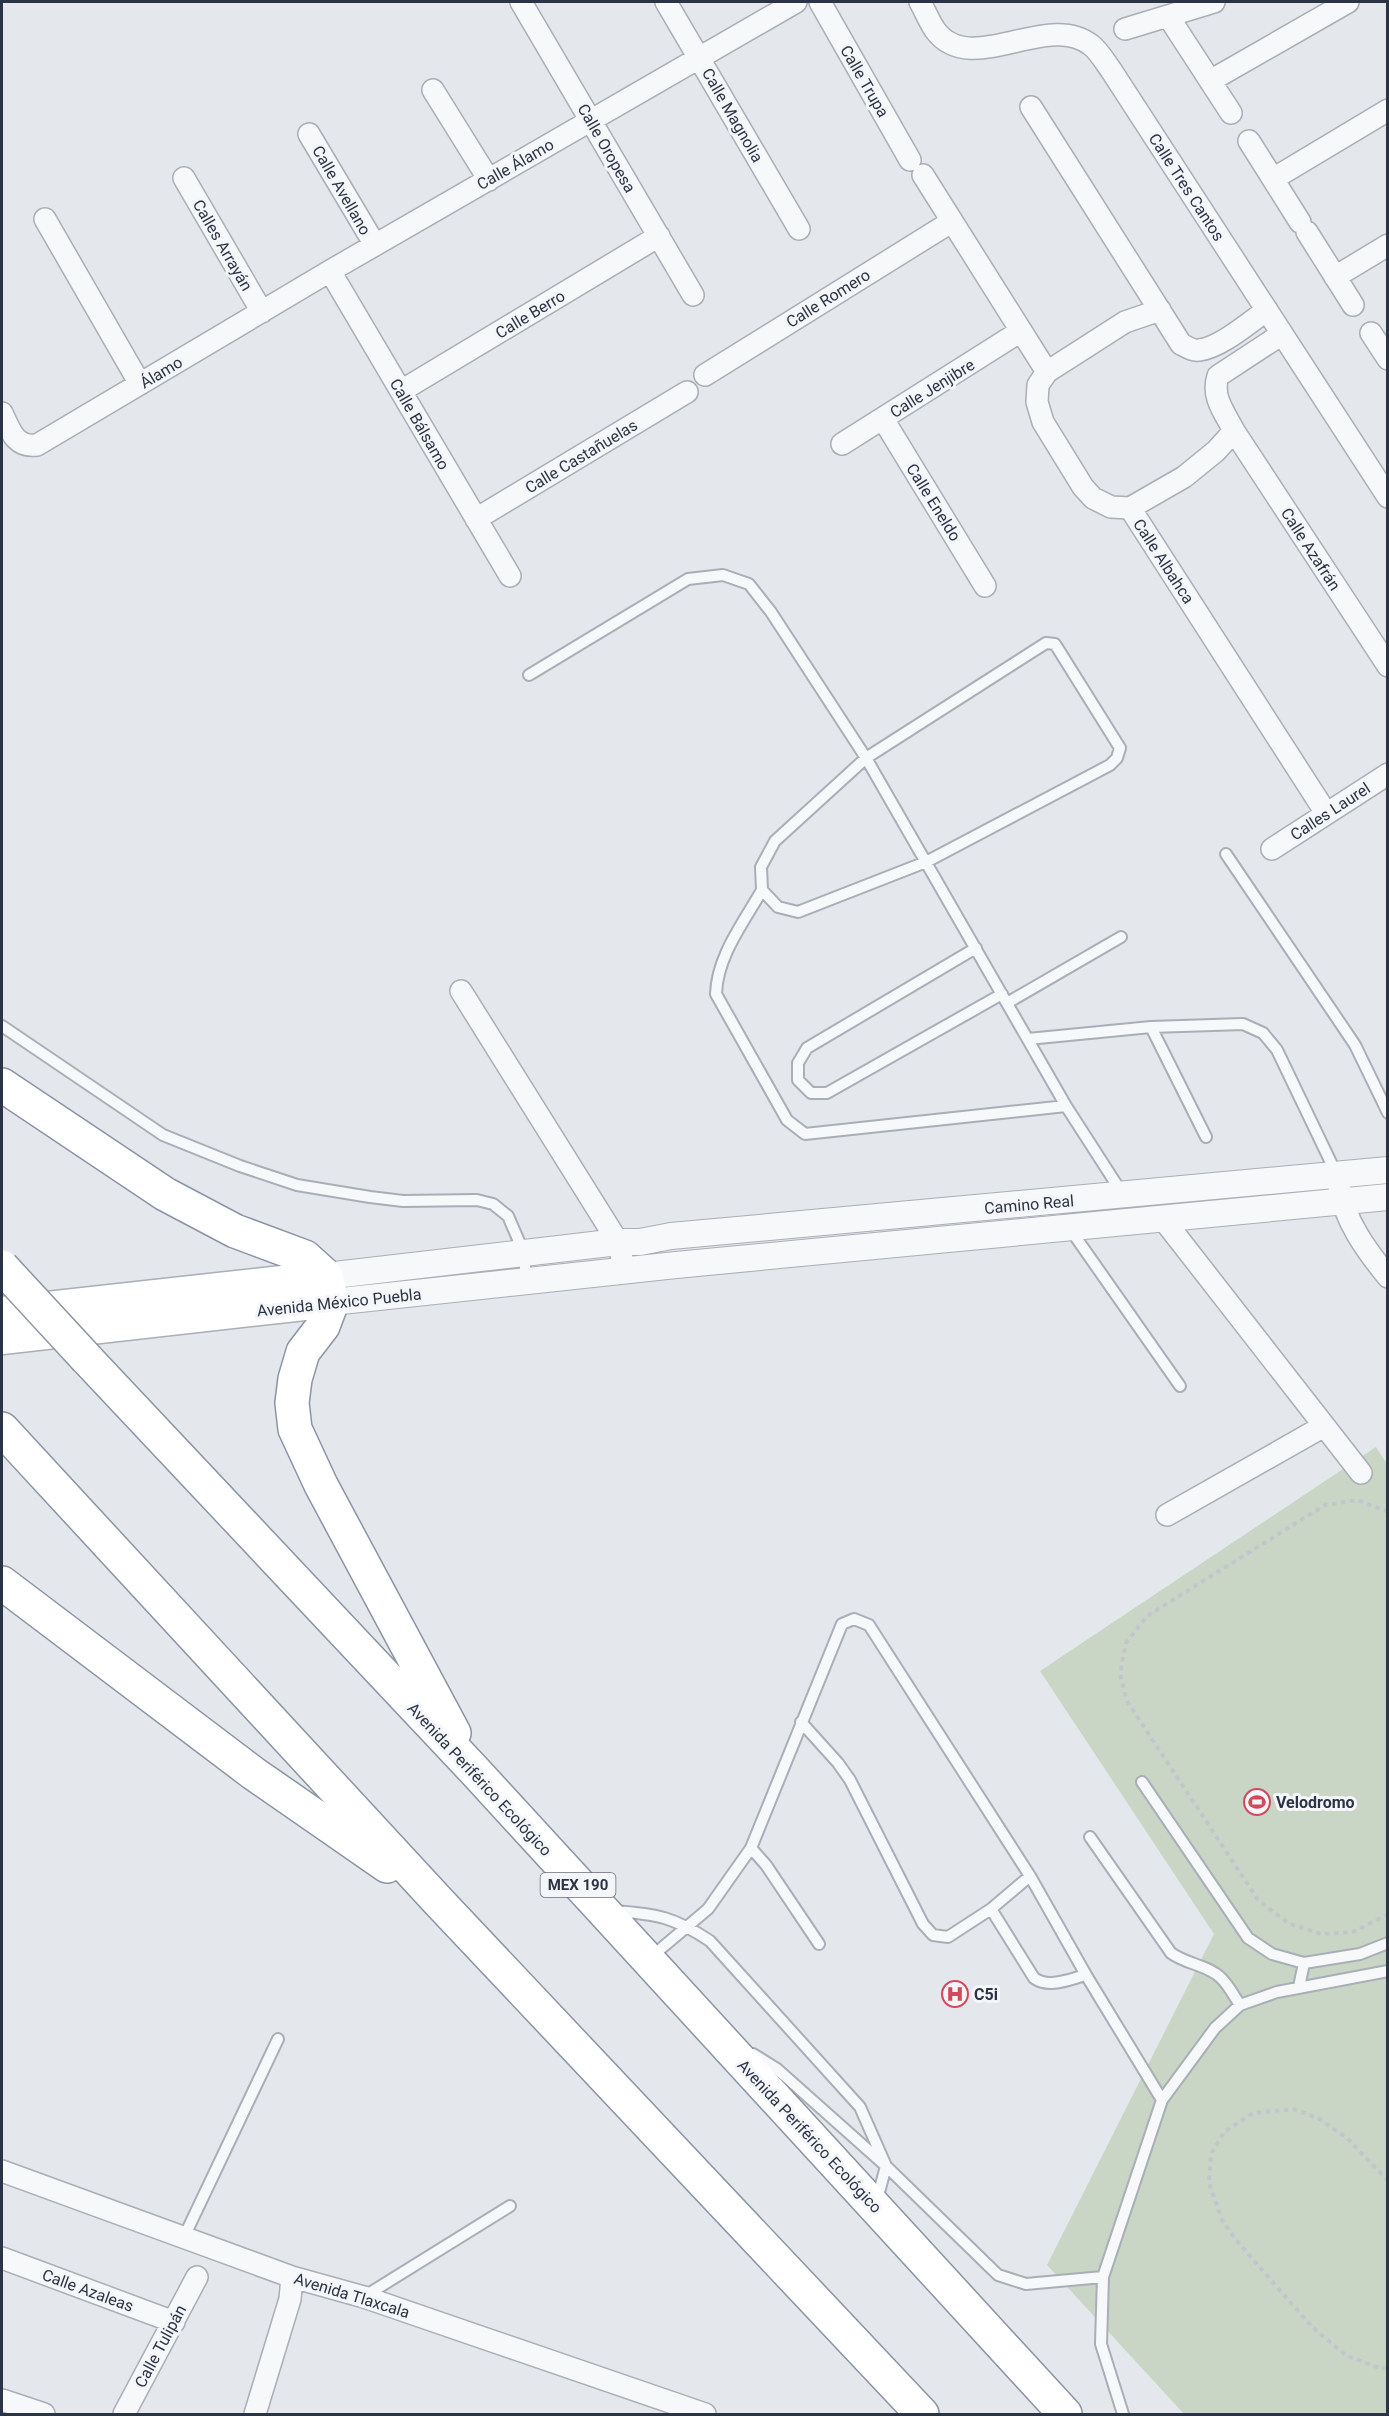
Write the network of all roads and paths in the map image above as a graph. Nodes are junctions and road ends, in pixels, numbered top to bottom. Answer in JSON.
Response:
{"nodes":[{"id":1,"x":521,"y":2,"type":"edge"},
{"id":2,"x":666,"y":2,"type":"edge"},
{"id":3,"x":796,"y":2,"type":"edge"},
{"id":4,"x":820,"y":2,"type":"edge"},
{"id":5,"x":920,"y":2,"type":"edge"},
{"id":6,"x":1214,"y":2,"type":"edge"},
{"id":7,"x":1348,"y":2,"type":"edge"},
{"id":8,"x":1168,"y":16,"type":"junction"},
{"id":9,"x":1125,"y":29,"type":"dead end"},
{"id":10,"x":699,"y":57,"type":"junction"},
{"id":11,"x":1210,"y":81,"type":"junction"},
{"id":12,"x":433,"y":90,"type":"dead end"},
{"id":13,"x":1031,"y":107,"type":"dead end"},
{"id":14,"x":1388,"y":110,"type":"edge"},
{"id":15,"x":1231,"y":113,"type":"dead end"},
{"id":16,"x":591,"y":120,"type":"junction"},
{"id":17,"x":309,"y":134,"type":"dead end"},
{"id":18,"x":1249,"y":141,"type":"dead end"},
{"id":19,"x":184,"y":178,"type":"dead end"},
{"id":20,"x":1273,"y":179,"type":"junction"},
{"id":21,"x":489,"y":180,"type":"junction"},
{"id":22,"x":45,"y":219,"type":"dead end"},
{"id":23,"x":951,"y":222,"type":"junction"},
{"id":24,"x":799,"y":229,"type":"dead end"},
{"id":25,"x":658,"y":236,"type":"junction"},
{"id":26,"x":375,"y":245,"type":"junction"},
{"id":27,"x":1388,"y":245,"type":"edge"},
{"id":28,"x":330,"y":272,"type":"junction"},
{"id":29,"x":1335,"y":277,"type":"junction"},
{"id":30,"x":693,"y":295,"type":"dead end"},
{"id":31,"x":1353,"y":305,"type":"dead end"},
{"id":32,"x":1160,"y":310,"type":"junction"},
{"id":33,"x":1267,"y":310,"type":"junction"},
{"id":34,"x":262,"y":312,"type":"junction"},
{"id":35,"x":1021,"y":332,"type":"junction"},
{"id":36,"x":1371,"y":333,"type":"dead end"},
{"id":37,"x":1282,"y":334,"type":"junction"},
{"id":38,"x":1222,"y":341,"type":"junction"},
{"id":39,"x":1388,"y":359,"type":"edge"},
{"id":40,"x":1238,"y":363,"type":"junction"},
{"id":41,"x":1047,"y":372,"type":"junction"},
{"id":42,"x":705,"y":375,"type":"dead end"},
{"id":43,"x":140,"y":384,"type":"junction"},
{"id":44,"x":401,"y":391,"type":"junction"},
{"id":45,"x":687,"y":392,"type":"dead end"},
{"id":46,"x":2,"y":413,"type":"edge"},
{"id":47,"x":883,"y":419,"type":"junction"},
{"id":48,"x":1234,"y":431,"type":"junction"},
{"id":49,"x":842,"y":444,"type":"dead end"},
{"id":50,"x":1388,"y":497,"type":"edge"},
{"id":51,"x":1130,"y":508,"type":"junction"},
{"id":52,"x":476,"y":519,"type":"junction"},
{"id":53,"x":510,"y":576,"type":"dead end"},
{"id":54,"x":986,"y":586,"type":"dead end"},
{"id":55,"x":1388,"y":666,"type":"edge"},
{"id":56,"x":530,"y":675,"type":"dead end"},
{"id":57,"x":866,"y":758,"type":"junction"},
{"id":58,"x":1388,"y":774,"type":"edge"},
{"id":59,"x":1326,"y":813,"type":"junction"},
{"id":60,"x":1272,"y":849,"type":"dead end"},
{"id":61,"x":1226,"y":854,"type":"dead end"},
{"id":62,"x":926,"y":862,"type":"junction"},
{"id":63,"x":762,"y":890,"type":"junction"},
{"id":64,"x":1121,"y":937,"type":"dead end"},
{"id":65,"x":976,"y":948,"type":"junction"},
{"id":66,"x":461,"y":991,"type":"dead end"},
{"id":67,"x":1005,"y":998,"type":"junction"},
{"id":68,"x":2,"y":1026,"type":"edge"},
{"id":69,"x":1151,"y":1027,"type":"junction"},
{"id":70,"x":1028,"y":1039,"type":"junction"},
{"id":71,"x":2,"y":1085,"type":"edge"},
{"id":72,"x":1066,"y":1106,"type":"junction"},
{"id":73,"x":1388,"y":1113,"type":"edge"},
{"id":74,"x":1206,"y":1137,"type":"dead end"},
{"id":75,"x":1388,"y":1170,"type":"edge"},
{"id":76,"x":1337,"y":1174,"type":"junction"},
{"id":77,"x":1124,"y":1195,"type":"junction"},
{"id":78,"x":1388,"y":1197,"type":"edge"},
{"id":79,"x":1341,"y":1201,"type":"junction"},
{"id":80,"x":1163,"y":1220,"type":"junction"},
{"id":81,"x":1069,"y":1226,"type":"junction"},
{"id":82,"x":671,"y":1236,"type":"joint"},
{"id":83,"x":618,"y":1242,"type":"junction"},
{"id":84,"x":524,"y":1253,"type":"junction"},
{"id":85,"x":676,"y":1265,"type":"joint"},
{"id":86,"x":2,"y":1267,"type":"edge"},
{"id":87,"x":625,"y":1271,"type":"junction"},
{"id":88,"x":1388,"y":1276,"type":"edge"},
{"id":89,"x":526,"y":1281,"type":"junction"},
{"id":90,"x":329,"y":1289,"type":"junction"},
{"id":91,"x":2,"y":1312,"type":"edge"},
{"id":92,"x":2,"y":1339,"type":"edge"},
{"id":93,"x":1180,"y":1386,"type":"dead end"},
{"id":94,"x":1324,"y":1426,"type":"junction"},
{"id":95,"x":2,"y":1430,"type":"edge"},
{"id":96,"x":1361,"y":1473,"type":"dead end"},
{"id":97,"x":1388,"y":1512,"type":"edge"},
{"id":98,"x":1167,"y":1515,"type":"dead end"},
{"id":99,"x":2,"y":1583,"type":"edge"},
{"id":100,"x":801,"y":1722,"type":"junction"},
{"id":101,"x":473,"y":1769,"type":"junction"},
{"id":102,"x":1142,"y":1782,"type":"dead end"},
{"id":103,"x":1090,"y":1837,"type":"dead end"},
{"id":104,"x":751,"y":1848,"type":"junction"},
{"id":105,"x":1030,"y":1876,"type":"junction"},
{"id":106,"x":439,"y":1902,"type":"junction"},
{"id":107,"x":991,"y":1909,"type":"junction"},
{"id":108,"x":601,"y":1910,"type":"junction"},
{"id":109,"x":1388,"y":1914,"type":"edge"},
{"id":110,"x":689,"y":1926,"type":"junction"},
{"id":111,"x":1388,"y":1943,"type":"edge"},
{"id":112,"x":819,"y":1944,"type":"dead end"},
{"id":113,"x":647,"y":1960,"type":"junction"},
{"id":114,"x":1304,"y":1963,"type":"junction"},
{"id":115,"x":1388,"y":1971,"type":"edge"},
{"id":116,"x":1086,"y":1975,"type":"junction"},
{"id":117,"x":1299,"y":1988,"type":"junction"},
{"id":118,"x":1240,"y":2005,"type":"junction"},
{"id":119,"x":712,"y":2031,"type":"junction"},
{"id":120,"x":278,"y":2039,"type":"dead end"},
{"id":121,"x":1162,"y":2100,"type":"junction"},
{"id":122,"x":886,"y":2166,"type":"junction"},
{"id":123,"x":2,"y":2171,"type":"edge"},
{"id":124,"x":1388,"y":2181,"type":"edge"},
{"id":125,"x":510,"y":2206,"type":"dead end"},
{"id":126,"x":875,"y":2206,"type":"junction"},
{"id":127,"x":184,"y":2237,"type":"junction"},
{"id":128,"x":2,"y":2258,"type":"edge"},
{"id":129,"x":197,"y":2277,"type":"dead end"},
{"id":130,"x":292,"y":2277,"type":"junction"},
{"id":131,"x":1103,"y":2277,"type":"junction"},
{"id":132,"x":364,"y":2297,"type":"junction"},
{"id":133,"x":174,"y":2322,"type":"junction"},
{"id":134,"x":1388,"y":2368,"type":"edge"},
{"id":135,"x":2,"y":2400,"type":"edge"},
{"id":136,"x":44,"y":2415,"type":"edge"},
{"id":137,"x":124,"y":2415,"type":"edge"},
{"id":138,"x":255,"y":2415,"type":"edge"},
{"id":139,"x":705,"y":2415,"type":"edge"},
{"id":140,"x":922,"y":2415,"type":"edge"},
{"id":141,"x":1065,"y":2415,"type":"edge"},
{"id":142,"x":1123,"y":2415,"type":"edge"}],
"edges":[{"from":1,"to":16,"type":"street","name":"Calle Oropesa"},
{"from":2,"to":10,"type":"street","name":"Calle Magnolia"},
{"from":3,"to":10,"type":"street"},
{"from":4,"to":23,"type":"street","name":"Calle Trupa"},
{"from":5,"to":33,"type":"street","name":"Calle Tres Cantos"},
{"from":6,"to":8,"type":"street"},
{"from":7,"to":11,"type":"street"},
{"from":8,"to":9,"type":"street"},
{"from":8,"to":11,"type":"street"},
{"from":10,"to":16,"type":"street","name":"Calle Álamo"},
{"from":10,"to":24,"type":"street","name":"Calle Magnolia"},
{"from":11,"to":15,"type":"street"},
{"from":12,"to":21,"type":"street"},
{"from":13,"to":32,"type":"street"},
{"from":14,"to":20,"type":"street"},
{"from":16,"to":21,"type":"street","name":"Calle Álamo"},
{"from":16,"to":25,"type":"street","name":"Calle Oropesa"},
{"from":17,"to":26,"type":"street","name":"Calle Avellano"},
{"from":18,"to":20,"type":"street"},
{"from":19,"to":34,"type":"street","name":"Calles Arrayán"},
{"from":20,"to":29,"type":"street"},
{"from":21,"to":26,"type":"street","name":"Calle Álamo"},
{"from":22,"to":43,"type":"street"},
{"from":23,"to":35,"type":"street"},
{"from":23,"to":42,"type":"street","name":"Calle Romero"},
{"from":25,"to":30,"type":"street","name":"Calle Oropesa"},
{"from":25,"to":44,"type":"street","name":"Calle Berro"},
{"from":26,"to":28,"type":"street","name":"Calle Álamo"},
{"from":27,"to":29,"type":"street"},
{"from":28,"to":34,"type":"street","name":"Álamo"},
{"from":28,"to":44,"type":"street","name":"Calle Bálsamo"},
{"from":29,"to":31,"type":"street"},
{"from":32,"to":38,"type":"street"},
{"from":32,"to":41,"type":"street"},
{"from":33,"to":37,"type":"street","name":"Calle Tres Cantos"},
{"from":33,"to":38,"type":"street"},
{"from":34,"to":43,"type":"street","name":"Álamo"},
{"from":35,"to":41,"type":"street"},
{"from":35,"to":47,"type":"street","name":"Calle Jenjibre"},
{"from":36,"to":39,"type":"street"},
{"from":37,"to":40,"type":"street","name":"Calle Azafrán"},
{"from":37,"to":50,"type":"street","name":"Calle Tres Cantos"},
{"from":38,"to":40,"type":"street"},
{"from":40,"to":48,"type":"street","name":"Calle Azafrán"},
{"from":41,"to":51,"type":"street","name":"Calle Albahca"},
{"from":43,"to":46,"type":"street","name":"Álamo"},
{"from":44,"to":52,"type":"street","name":"Calle Bálsamo"},
{"from":45,"to":52,"type":"street","name":"Calle Castañuelas"},
{"from":47,"to":49,"type":"street","name":"Calle Jenjibre"},
{"from":47,"to":54,"type":"street","name":"Calle Eneldo"},
{"from":48,"to":51,"type":"street"},
{"from":48,"to":55,"type":"street","name":"Calle Azafrán"},
{"from":51,"to":59,"type":"street","name":"Calle Albahca"},
{"from":52,"to":53,"type":"street","name":"Calle Bálsamo"},
{"from":56,"to":57,"type":"lane"},
{"from":57,"to":62,"type":"lane"},
{"from":57,"to":62,"type":"lane"},
{"from":57,"to":63,"type":"lane"},
{"from":58,"to":59,"type":"street","name":"Calles Laurel"},
{"from":59,"to":60,"type":"street","name":"Calles Laurel"},
{"from":61,"to":73,"type":"lane"},
{"from":62,"to":63,"type":"lane"},
{"from":62,"to":65,"type":"lane"},
{"from":63,"to":72,"type":"lane"},
{"from":64,"to":67,"type":"lane"},
{"from":65,"to":67,"type":"lane"},
{"from":65,"to":67,"type":"lane"},
{"from":66,"to":83,"type":"street"},
{"from":67,"to":70,"type":"lane"},
{"from":68,"to":84,"type":"lane"},
{"from":69,"to":70,"type":"lane"},
{"from":69,"to":74,"type":"lane"},
{"from":69,"to":76,"type":"lane"},
{"from":70,"to":72,"type":"lane"},
{"from":71,"to":90,"type":"highway"},
{"from":72,"to":77,"type":"lane"},
{"from":75,"to":76,"type":"street","name":"Camino Real"},
{"from":76,"to":77,"type":"street","name":"Camino Real"},
{"from":76,"to":79,"type":"street"},
{"from":77,"to":82,"type":"street","name":"Camino Real"},
{"from":78,"to":79,"type":"street","name":"Camino Real"},
{"from":79,"to":80,"type":"street","name":"Camino Real"},
{"from":79,"to":88,"type":"street"},
{"from":80,"to":81,"type":"street","name":"Camino Real"},
{"from":80,"to":94,"type":"street"},
{"from":81,"to":85,"type":"street","name":"Camino Real"},
{"from":81,"to":93,"type":"lane"},
{"from":82,"to":83,"type":"street","name":"Avenida México Puebla"},
{"from":83,"to":84,"type":"street","name":"Avenida México Puebla"},
{"from":83,"to":87,"type":"street"},
{"from":84,"to":89,"type":"lane"},
{"from":84,"to":90,"type":"street","name":"Avenida México Puebla"},
{"from":85,"to":87,"type":"street","name":"Avenida México Puebla"},
{"from":86,"to":101,"type":"highway","name":"Avenida Periférico Ecológico","number":"MEX 190","bridge":true},
{"from":87,"to":89,"type":"street","name":"Avenida México Puebla"},
{"from":89,"to":90,"type":"street","name":"Avenida México Puebla"},
{"from":90,"to":91,"type":"main road","name":"Avenida México Puebla"},
{"from":90,"to":92,"type":"main road","name":"Avenida México Puebla"},
{"from":90,"to":101,"type":"highway"},
{"from":94,"to":96,"type":"street"},
{"from":94,"to":98,"type":"street"},
{"from":95,"to":106,"type":"highway"},
{"from":97,"to":109,"type":"path"},
{"from":99,"to":106,"type":"highway"},
{"from":100,"to":104,"type":"lane"},
{"from":100,"to":105,"type":"lane"},
{"from":100,"to":107,"type":"lane"},
{"from":101,"to":108,"type":"highway","name":"Avenida Periférico Ecológico","number":"MEX 190"},
{"from":102,"to":114,"type":"lane"},
{"from":103,"to":118,"type":"lane"},
{"from":104,"to":110,"type":"lane"},
{"from":104,"to":112,"type":"lane"},
{"from":105,"to":107,"type":"lane"},
{"from":105,"to":116,"type":"lane"},
{"from":106,"to":140,"type":"highway"},
{"from":107,"to":116,"type":"lane"},
{"from":108,"to":110,"type":"lane"},
{"from":108,"to":113,"type":"highway","name":"Avenida Periférico Ecológico","number":"MEX 190"},
{"from":110,"to":113,"type":"lane"},
{"from":110,"to":122,"type":"lane"},
{"from":111,"to":114,"type":"lane"},
{"from":113,"to":119,"type":"highway","name":"Avenida Periférico Ecológico","number":"MEX 190"},
{"from":114,"to":117,"type":"lane"},
{"from":115,"to":117,"type":"lane"},
{"from":116,"to":121,"type":"lane"},
{"from":117,"to":118,"type":"lane"},
{"from":118,"to":121,"type":"lane"},
{"from":119,"to":122,"type":"lane"},
{"from":119,"to":126,"type":"highway","name":"Avenida Periférico Ecológico","number":"MEX 190"},
{"from":120,"to":127,"type":"lane"},
{"from":121,"to":131,"type":"lane"},
{"from":122,"to":126,"type":"lane"},
{"from":122,"to":131,"type":"lane"},
{"from":123,"to":127,"type":"street","name":"Avenida Tlaxcala"},
{"from":124,"to":134,"type":"path"},
{"from":125,"to":132,"type":"lane"},
{"from":126,"to":141,"type":"highway","name":"Avenida Periférico Ecológico","number":"MEX 190"},
{"from":127,"to":130,"type":"street","name":"Avenida Tlaxcala"},
{"from":128,"to":133,"type":"street","name":"Calle Azaleas"},
{"from":129,"to":133,"type":"street","name":"Calle Tulipán"},
{"from":130,"to":132,"type":"street","name":"Avenida Tlaxcala"},
{"from":130,"to":138,"type":"street"},
{"from":131,"to":142,"type":"lane"},
{"from":132,"to":139,"type":"street","name":"Avenida Tlaxcala"},
{"from":133,"to":137,"type":"street","name":"Calle Tulipán"},
{"from":135,"to":136,"type":"street"}]}
